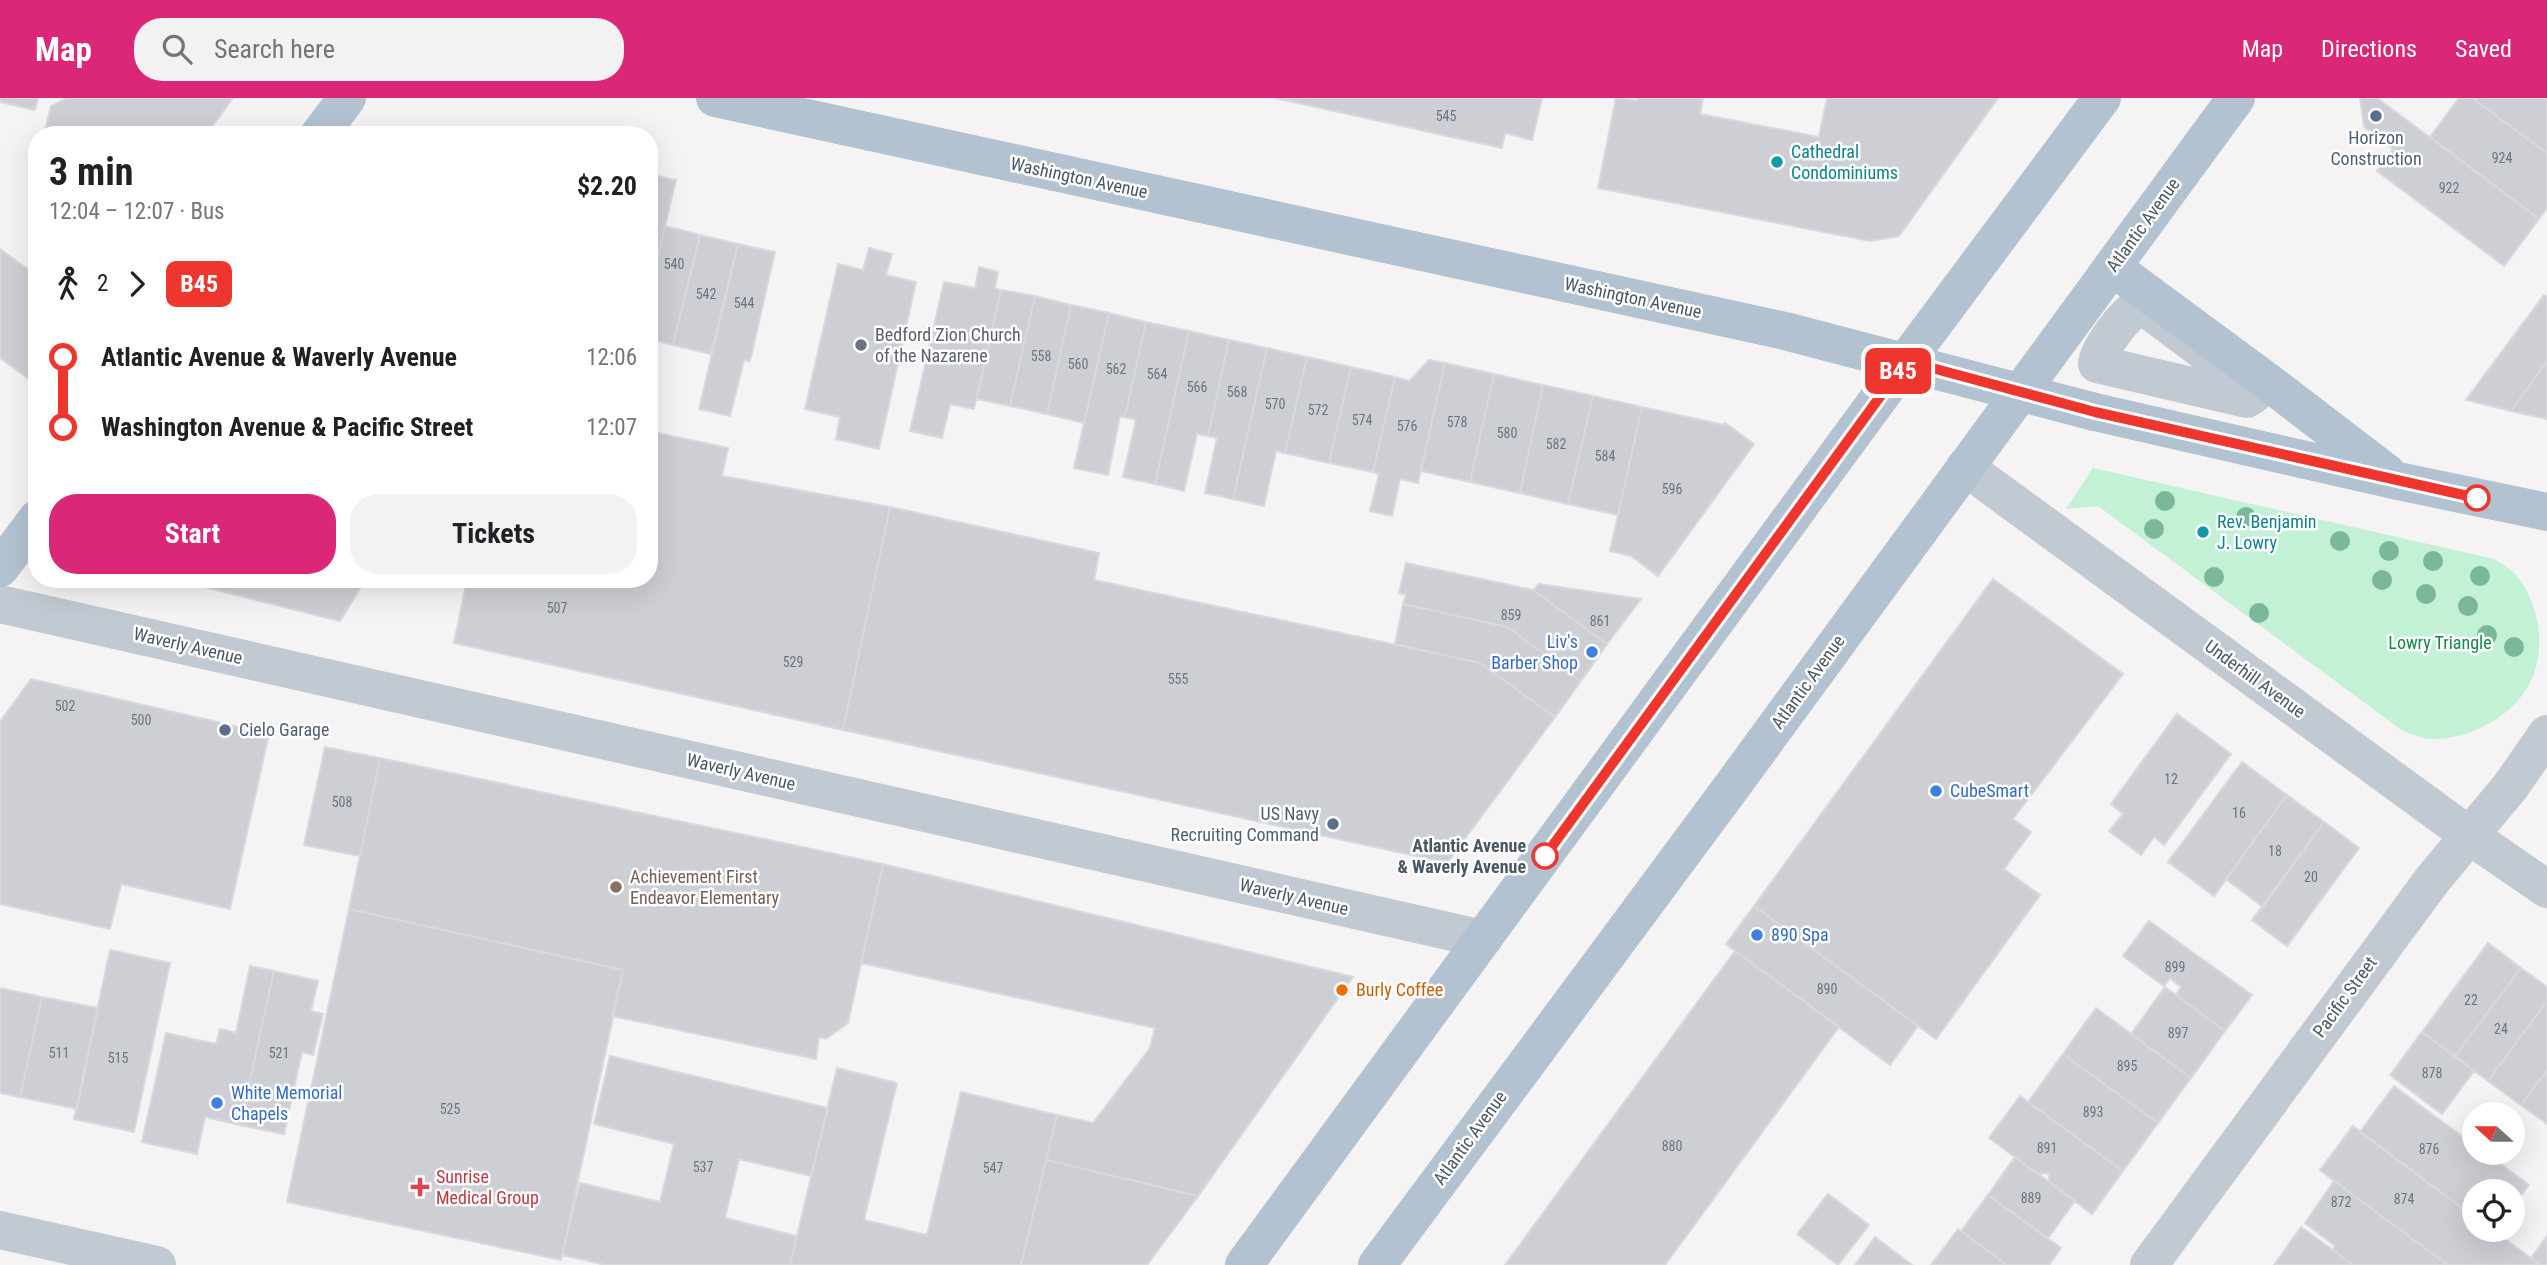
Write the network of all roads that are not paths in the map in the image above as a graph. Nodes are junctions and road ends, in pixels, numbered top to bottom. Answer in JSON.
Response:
{"nodes":[{"id":1,"x":347,"y":98,"type":"edge"},
{"id":2,"x":715,"y":98,"type":"edge"},
{"id":3,"x":2102,"y":98,"type":"edge"},
{"id":4,"x":2236,"y":98,"type":"edge"},
{"id":5,"x":805,"y":108,"type":"edge"},
{"id":6,"x":326,"y":126,"type":"edge"},
{"id":7,"x":2112,"y":267,"type":"junction"},
{"id":8,"x":1906,"y":361,"type":"junction"},
{"id":9,"x":2020,"y":391,"type":"junction"},
{"id":10,"x":1965,"y":467,"type":"junction"},
{"id":11,"x":2398,"y":481,"type":"junction"},
{"id":12,"x":2547,"y":512,"type":"edge"},
{"id":13,"x":28,"y":531,"type":"edge"},
{"id":14,"x":0,"y":569,"type":"edge"},
{"id":15,"x":0,"y":604,"type":"edge"},
{"id":16,"x":2547,"y":734,"type":"edge"},
{"id":17,"x":2470,"y":836,"type":"junction"},
{"id":18,"x":2547,"y":889,"type":"edge"},
{"id":19,"x":1483,"y":939,"type":"junction"},
{"id":20,"x":0,"y":1230,"type":"edge"},
{"id":21,"x":157,"y":1265,"type":"edge"},
{"id":22,"x":1244,"y":1265,"type":"edge"},
{"id":23,"x":1377,"y":1265,"type":"edge"},
{"id":24,"x":2149,"y":1265,"type":"edge"}],
"edges":[{"from":1,"to":6,"type":"main road"},
{"from":2,"to":5,"type":"main road","name":"Washington Avenue"},
{"from":3,"to":8,"type":"main road"},
{"from":4,"to":7,"type":"main road","name":"Atlantic Avenue"},
{"from":5,"to":8,"type":"main road","name":"Washington Avenue"},
{"from":7,"to":9,"type":"main road","name":"Atlantic Avenue"},
{"from":7,"to":11,"type":"main road"},
{"from":8,"to":9,"type":"main road","name":"Washington Avenue"},
{"from":8,"to":19,"type":"main road"},
{"from":9,"to":10,"type":"main road","name":"Atlantic Avenue"},
{"from":9,"to":11,"type":"main road","name":"Washington Avenue"},
{"from":10,"to":17,"type":"street","name":"Underhill Avenue"},
{"from":10,"to":23,"type":"main road","name":"Atlantic Avenue"},
{"from":11,"to":12,"type":"main road","name":"Washington Avenue"},
{"from":13,"to":14,"type":"main road"},
{"from":15,"to":19,"type":"street","name":"Waverly Avenue"},
{"from":16,"to":17,"type":"street","name":"Pacific Street"},
{"from":17,"to":18,"type":"street","name":"Underhill Avenue"},
{"from":17,"to":24,"type":"street","name":"Pacific Street"},
{"from":19,"to":22,"type":"main road"},
{"from":20,"to":21,"type":"street"}]}
